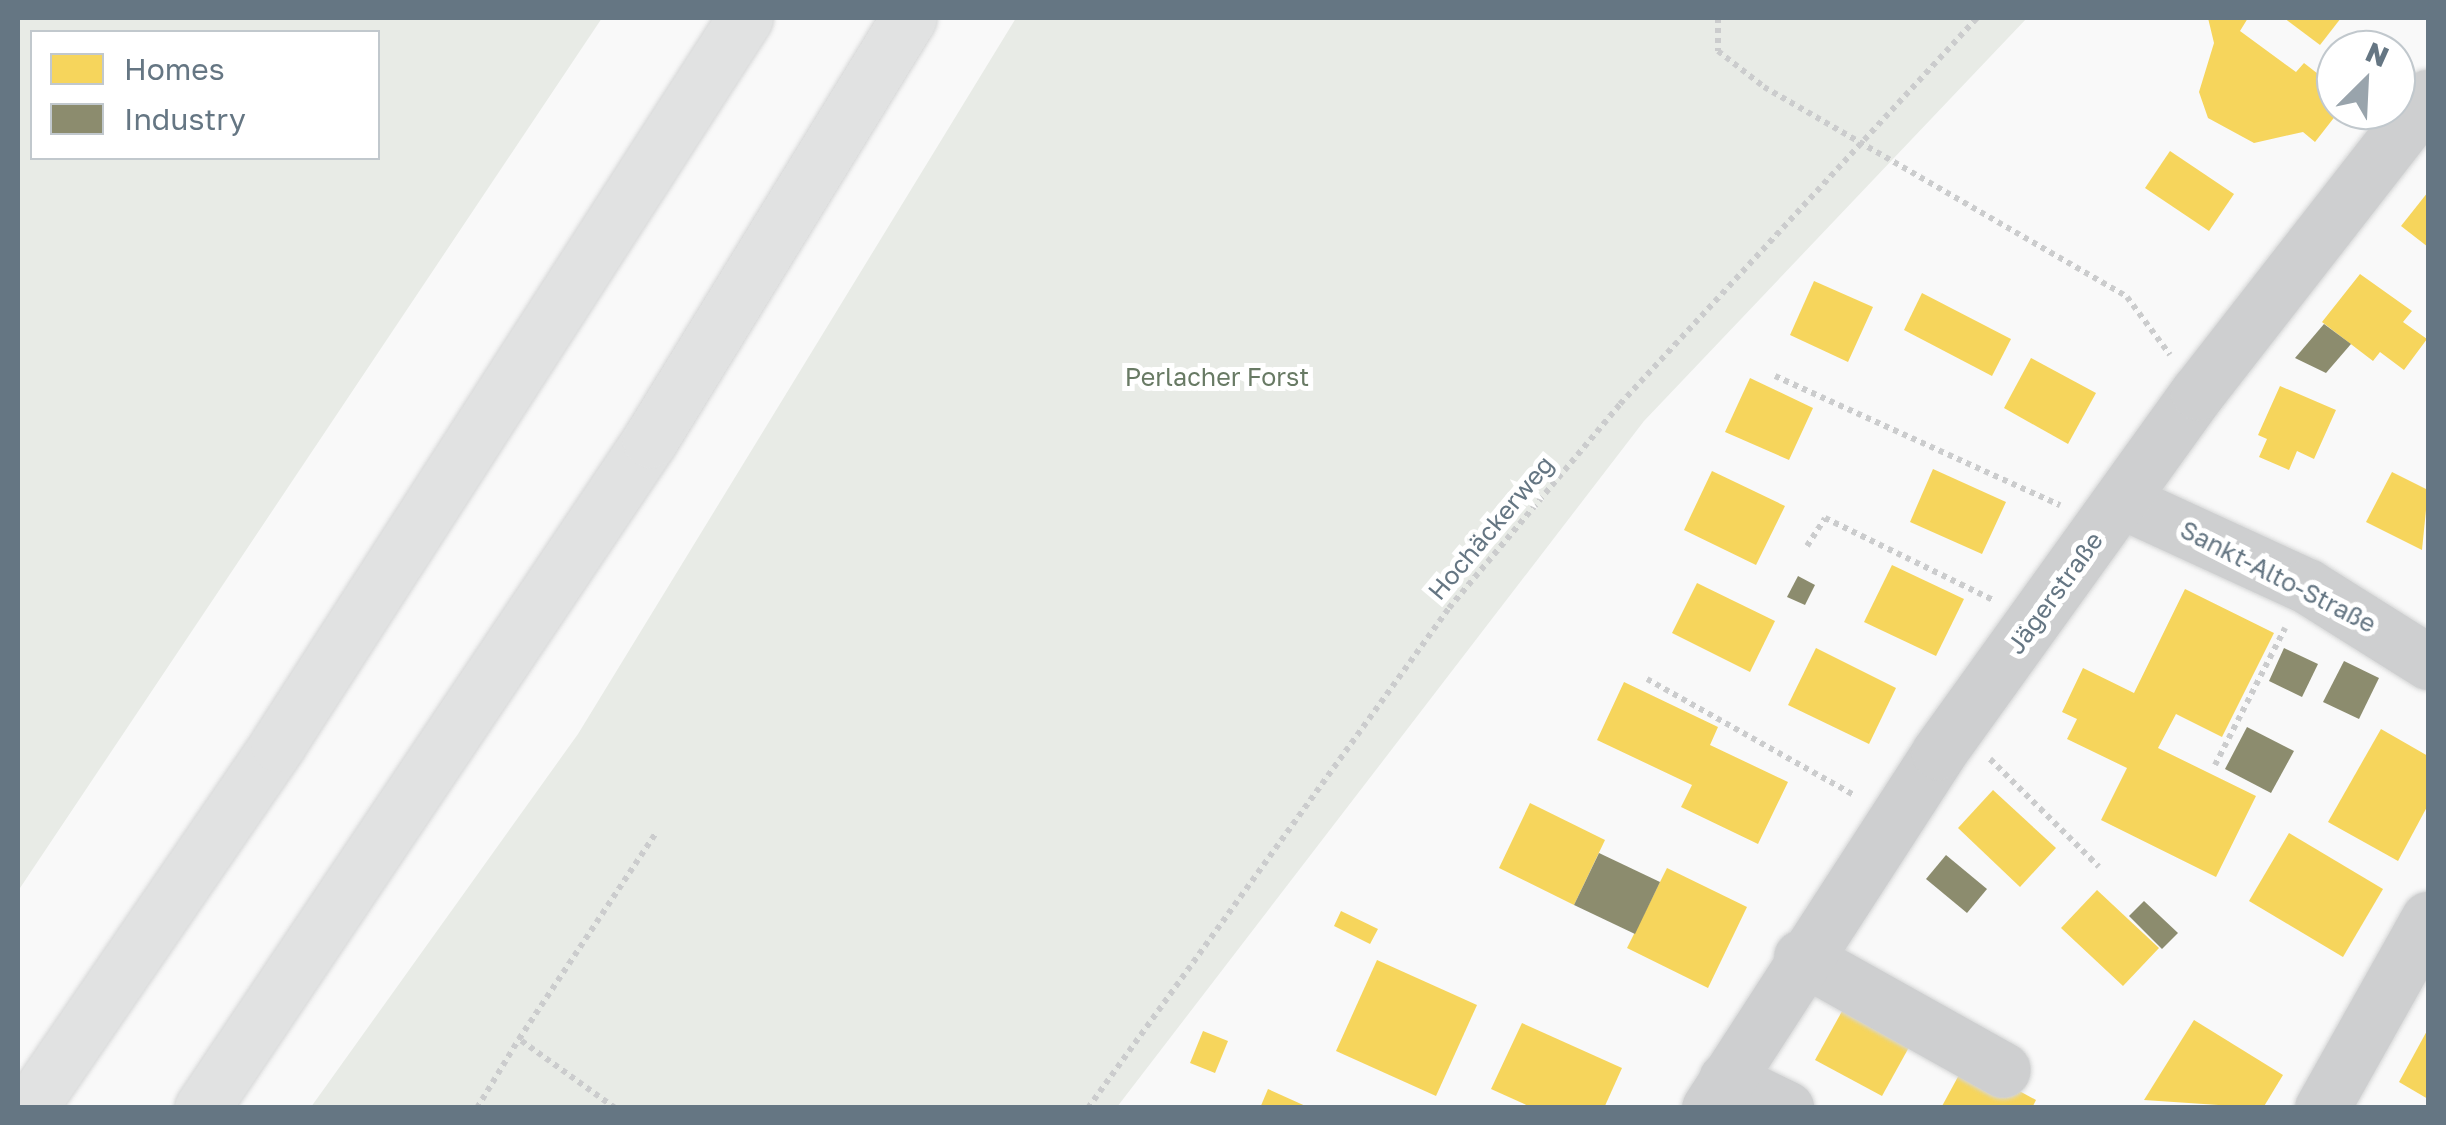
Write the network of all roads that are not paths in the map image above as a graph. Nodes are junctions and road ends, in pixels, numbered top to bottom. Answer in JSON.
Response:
{"nodes":[{"id":1,"x":745,"y":18,"type":"edge"},
{"id":2,"x":909,"y":18,"type":"edge"},
{"id":3,"x":2428,"y":97,"type":"edge"},
{"id":4,"x":2113,"y":513,"type":"junction"},
{"id":5,"x":2428,"y":662,"type":"edge"},
{"id":6,"x":2428,"y":920,"type":"edge"},
{"id":7,"x":1801,"y":957,"type":"junction"},
{"id":8,"x":2004,"y":1070,"type":"dead end"},
{"id":9,"x":1718,"y":1093,"type":"edge"},
{"id":10,"x":28,"y":1108,"type":"edge"},
{"id":11,"x":202,"y":1108,"type":"edge"},
{"id":12,"x":1786,"y":1108,"type":"edge"},
{"id":13,"x":2322,"y":1108,"type":"edge"}],
"edges":[{"from":1,"to":10,"type":"highway"},
{"from":2,"to":11,"type":"highway"},
{"from":3,"to":4,"type":"street","name":"Jägerstraße"},
{"from":4,"to":5,"type":"street","name":"Sankt-Alto-Straße"},
{"from":4,"to":7,"type":"street","name":"Jägerstraße"},
{"from":6,"to":13,"type":"street"},
{"from":7,"to":8,"type":"street"},
{"from":7,"to":9,"type":"street","name":"Jägerstraße"},
{"from":9,"to":12,"type":"street"}]}
